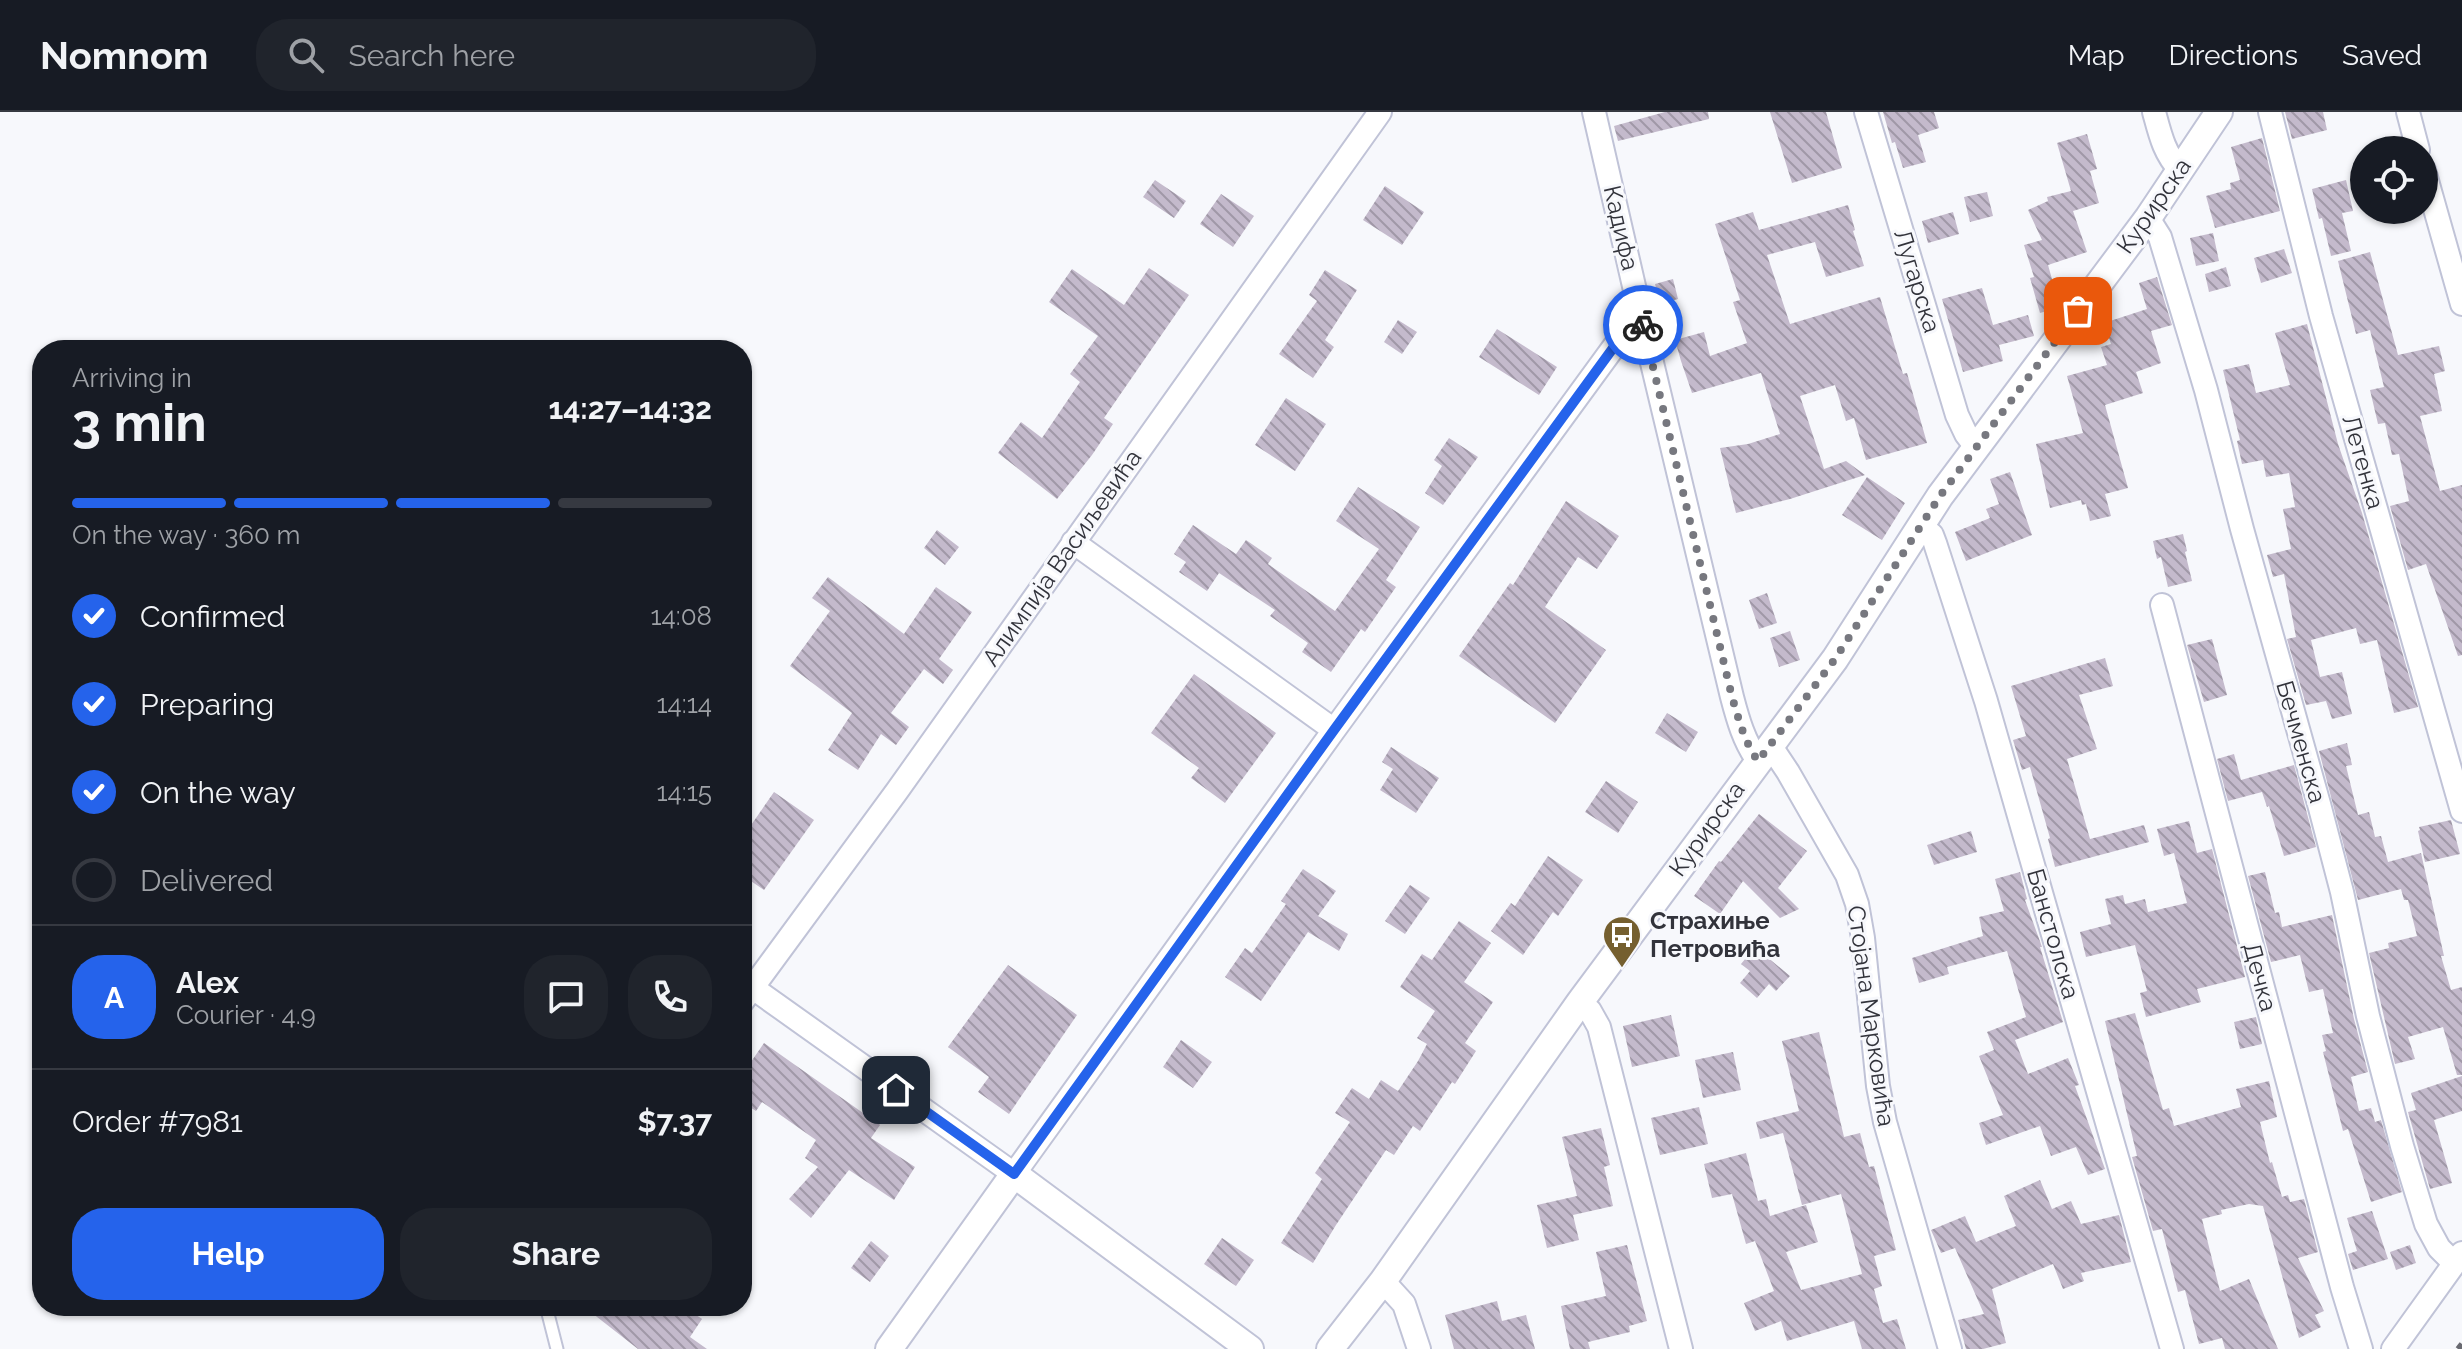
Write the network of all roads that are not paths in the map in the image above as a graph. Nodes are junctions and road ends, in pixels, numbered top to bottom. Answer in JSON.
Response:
{"nodes":[{"id":1,"x":1380,"y":112,"type":"edge"},
{"id":2,"x":1594,"y":112,"type":"edge"},
{"id":3,"x":1866,"y":112,"type":"edge"},
{"id":4,"x":2154,"y":112,"type":"edge"},
{"id":5,"x":2219,"y":112,"type":"edge"},
{"id":6,"x":2270,"y":112,"type":"edge"},
{"id":7,"x":2408,"y":112,"type":"edge"},
{"id":8,"x":2414,"y":136,"type":"edge"},
{"id":9,"x":2180,"y":170,"type":"junction"},
{"id":10,"x":2148,"y":218,"type":"junction"},
{"id":11,"x":2438,"y":219,"type":"edge"},
{"id":12,"x":2462,"y":304,"type":"edge"},
{"id":13,"x":1642,"y":321,"type":"junction"},
{"id":14,"x":1976,"y":447,"type":"junction"},
{"id":15,"x":1920,"y":525,"type":"junction"},
{"id":16,"x":1073,"y":542,"type":"junction"},
{"id":17,"x":2162,"y":605,"type":"dead end"},
{"id":18,"x":1334,"y":730,"type":"junction"},
{"id":19,"x":1764,"y":753,"type":"junction"},
{"id":20,"x":2462,"y":811,"type":"edge"},
{"id":21,"x":752,"y":988,"type":"edge"},
{"id":22,"x":752,"y":998,"type":"edge"},
{"id":23,"x":1580,"y":1002,"type":"junction"},
{"id":24,"x":1014,"y":1174,"type":"junction"},
{"id":25,"x":2458,"y":1258,"type":"edge"},
{"id":26,"x":1383,"y":1281,"type":"junction"},
{"id":27,"x":549,"y":1316,"type":"edge"},
{"id":28,"x":557,"y":1349,"type":"edge"},
{"id":29,"x":889,"y":1349,"type":"edge"},
{"id":30,"x":1250,"y":1349,"type":"edge"},
{"id":31,"x":1330,"y":1349,"type":"edge"},
{"id":32,"x":1419,"y":1349,"type":"edge"},
{"id":33,"x":1681,"y":1349,"type":"edge"},
{"id":34,"x":1950,"y":1349,"type":"edge"},
{"id":35,"x":2172,"y":1349,"type":"edge"},
{"id":36,"x":2361,"y":1349,"type":"edge"},
{"id":37,"x":2393,"y":1349,"type":"edge"}],
"edges":[{"from":1,"to":16,"type":"street","name":"Алимпија Васиљевића"},
{"from":2,"to":13,"type":"street","name":"Кадифа"},
{"from":3,"to":14,"type":"street","name":"Лугарска"},
{"from":4,"to":9,"type":"street"},
{"from":5,"to":9,"type":"street","name":"Курирска"},
{"from":6,"to":20,"type":"street","name":"Летенка"},
{"from":7,"to":8,"type":"street"},
{"from":9,"to":10,"type":"street","name":"Курирска"},
{"from":10,"to":14,"type":"street","name":"Курирска"},
{"from":10,"to":25,"type":"street","name":"Бечменска"},
{"from":11,"to":12,"type":"street"},
{"from":13,"to":18,"type":"street"},
{"from":13,"to":19,"type":"street","name":"Кадифа"},
{"from":14,"to":15,"type":"street","name":"Курирска"},
{"from":15,"to":19,"type":"street","name":"Курирска"},
{"from":15,"to":35,"type":"street","name":"Банстолска"},
{"from":16,"to":18,"type":"street"},
{"from":16,"to":21,"type":"street","name":"Алимпија Васиљевића"},
{"from":17,"to":36,"type":"street","name":"Дечка"},
{"from":18,"to":24,"type":"street"},
{"from":19,"to":23,"type":"street","name":"Курирска"},
{"from":19,"to":34,"type":"street","name":"Стојана Марковића"},
{"from":22,"to":24,"type":"street"},
{"from":23,"to":26,"type":"street","name":"Курирска"},
{"from":23,"to":33,"type":"street"},
{"from":24,"to":29,"type":"street"},
{"from":24,"to":30,"type":"street"},
{"from":25,"to":37,"type":"street"},
{"from":26,"to":31,"type":"street","name":"Курирска"},
{"from":26,"to":32,"type":"street"},
{"from":27,"to":28,"type":"lane"}]}
